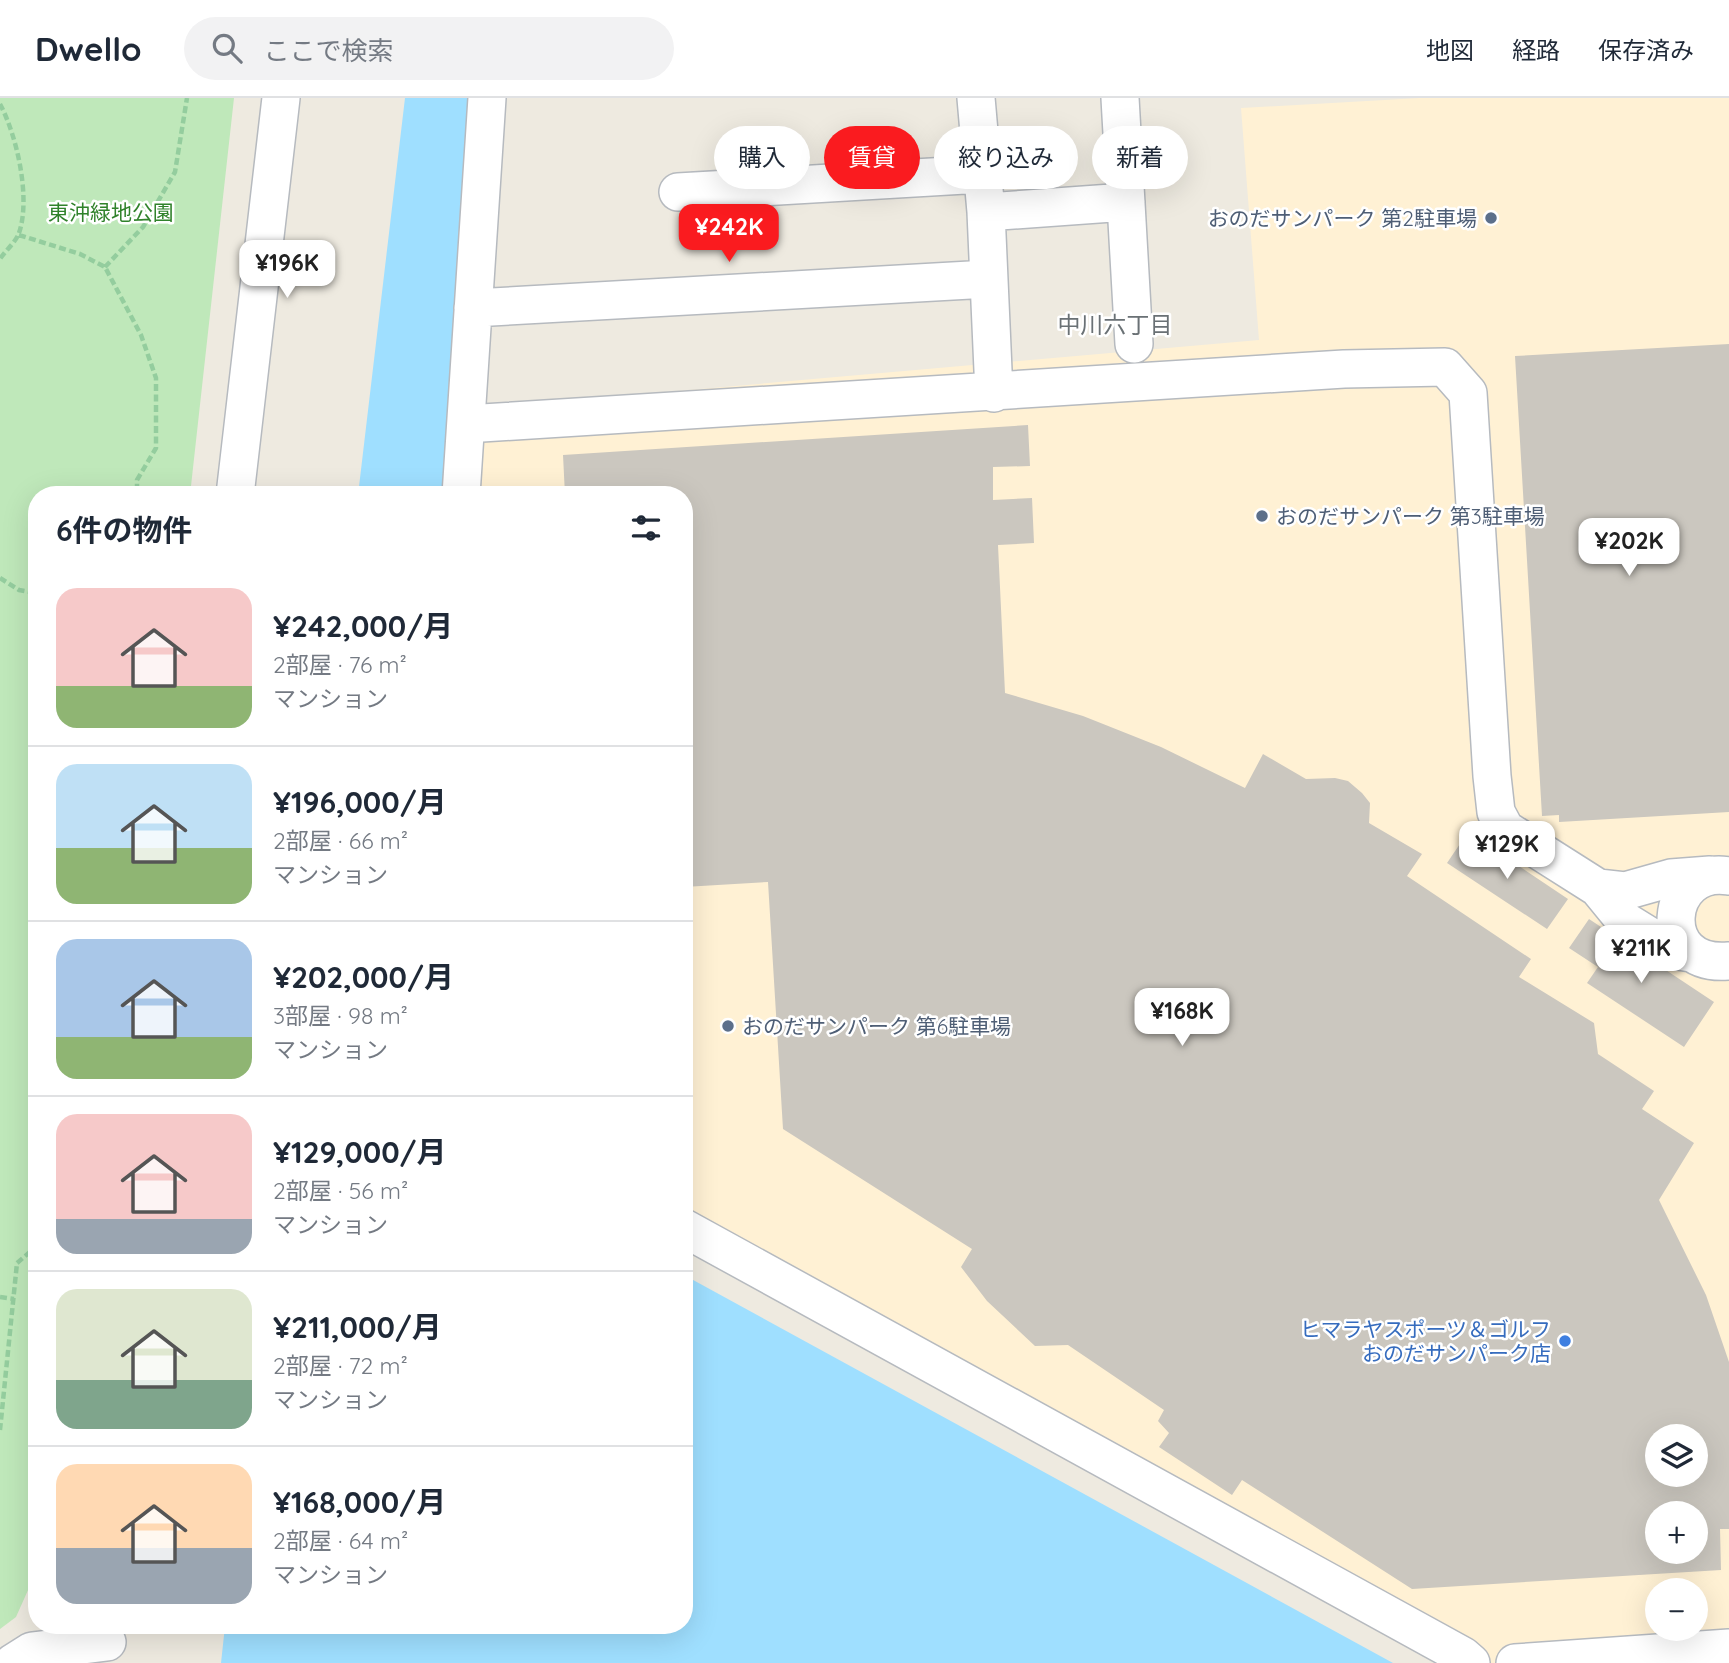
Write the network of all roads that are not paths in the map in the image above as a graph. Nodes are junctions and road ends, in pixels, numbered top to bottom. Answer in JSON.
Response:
{"nodes":[{"id":1,"x":281,"y":98,"type":"edge"},
{"id":2,"x":487,"y":98,"type":"edge"},
{"id":3,"x":976,"y":98,"type":"edge"},
{"id":4,"x":1120,"y":98,"type":"edge"},
{"id":5,"x":978,"y":126,"type":"edge"},
{"id":6,"x":934,"y":177,"type":"edge"},
{"id":7,"x":984,"y":189,"type":"edge"},
{"id":8,"x":678,"y":192,"type":"dead end"},
{"id":9,"x":1126,"y":202,"type":"junction"},
{"id":10,"x":986,"y":212,"type":"junction"},
{"id":11,"x":988,"y":279,"type":"junction"},
{"id":12,"x":473,"y":308,"type":"junction"},
{"id":13,"x":1134,"y":344,"type":"dead end"},
{"id":14,"x":994,"y":393,"type":"junction"},
{"id":15,"x":466,"y":424,"type":"junction"},
{"id":16,"x":236,"y":486,"type":"edge"},
{"id":17,"x":462,"y":486,"type":"edge"},
{"id":18,"x":1725,"y":875,"type":"edge"},
{"id":19,"x":1598,"y":888,"type":"junction"},
{"id":20,"x":1715,"y":965,"type":"edge"},
{"id":21,"x":693,"y":1233,"type":"edge"},
{"id":22,"x":107,"y":1644,"type":"edge"},
{"id":23,"x":1729,"y":1648,"type":"edge"},
{"id":24,"x":13,"y":1663,"type":"edge"},
{"id":25,"x":1471,"y":1663,"type":"edge"},
{"id":26,"x":1515,"y":1663,"type":"edge"}],
"edges":[{"from":1,"to":16,"type":"street"},
{"from":2,"to":12,"type":"street"},
{"from":3,"to":5,"type":"street"},
{"from":4,"to":9,"type":"street"},
{"from":6,"to":8,"type":"street"},
{"from":7,"to":10,"type":"street"},
{"from":9,"to":10,"type":"street"},
{"from":9,"to":13,"type":"street"},
{"from":10,"to":11,"type":"street"},
{"from":11,"to":12,"type":"street"},
{"from":11,"to":14,"type":"street"},
{"from":12,"to":15,"type":"street"},
{"from":14,"to":15,"type":"street"},
{"from":14,"to":19,"type":"street"},
{"from":15,"to":17,"type":"street"},
{"from":18,"to":19,"type":"street"},
{"from":18,"to":20,"type":"street"},
{"from":19,"to":20,"type":"street"},
{"from":21,"to":25,"type":"street"},
{"from":22,"to":24,"type":"street"},
{"from":23,"to":26,"type":"street"}]}
